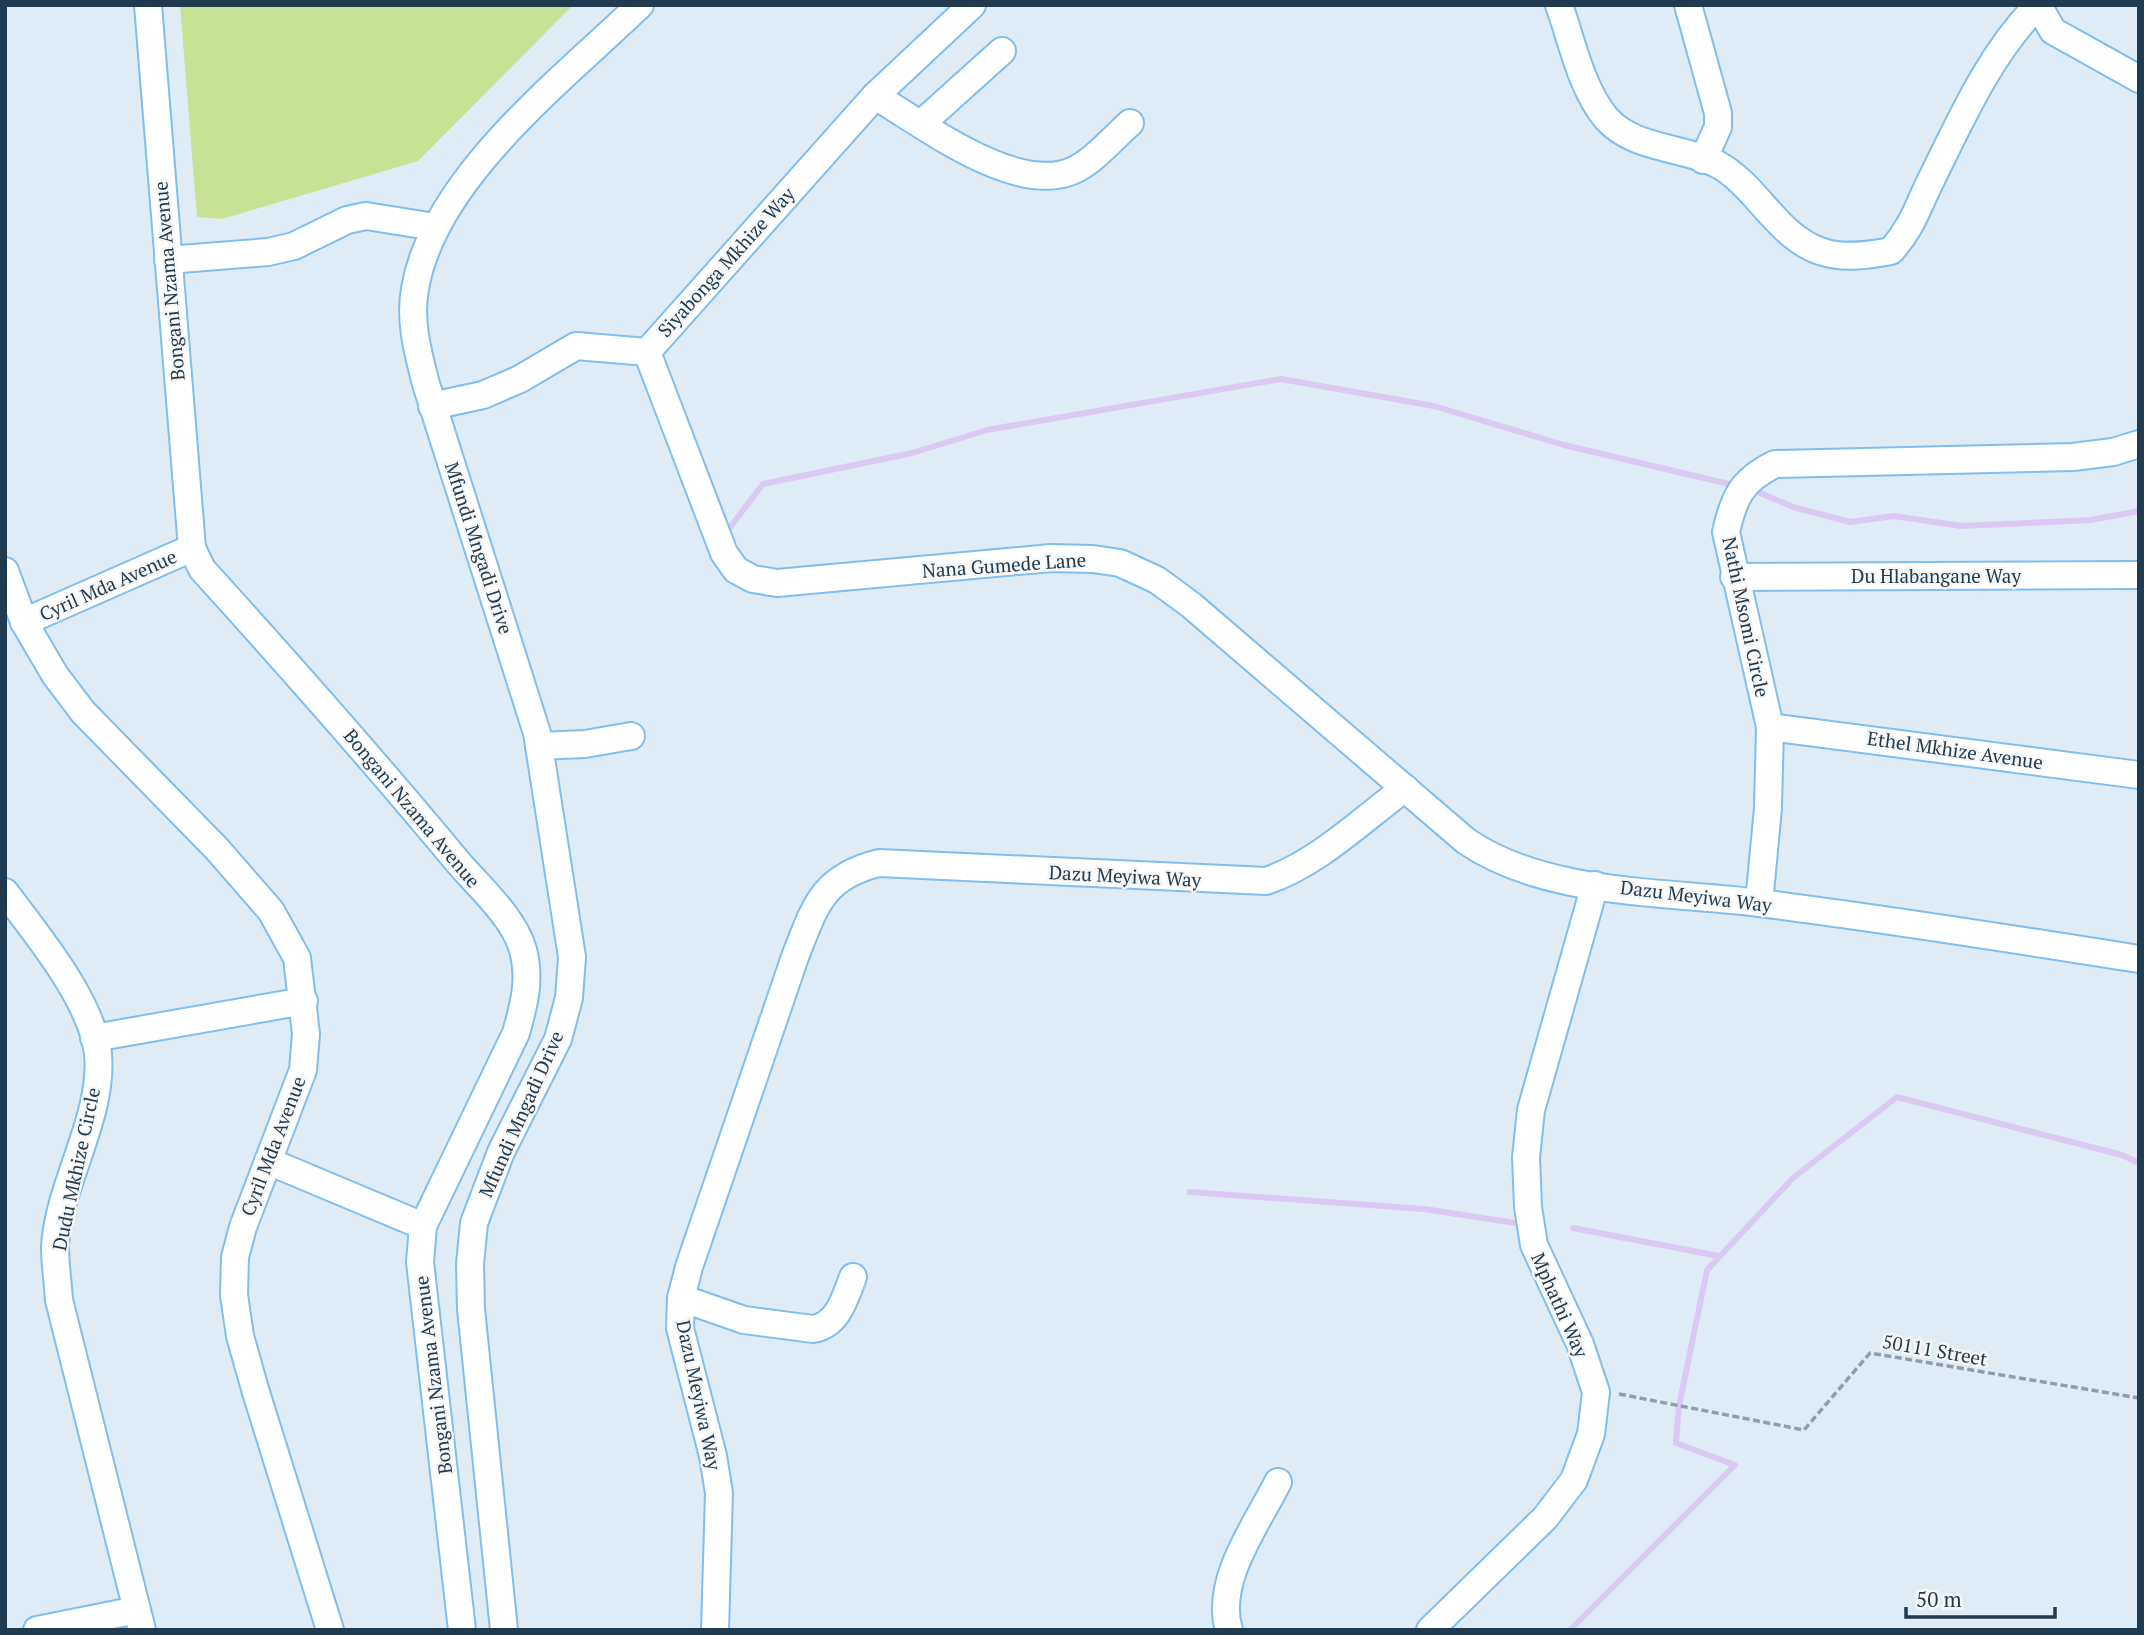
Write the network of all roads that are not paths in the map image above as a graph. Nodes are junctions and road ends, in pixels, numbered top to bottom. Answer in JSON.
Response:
{"nodes":[{"id":1,"x":148,"y":5,"type":"edge"},
{"id":2,"x":640,"y":5,"type":"edge"},
{"id":3,"x":972,"y":5,"type":"edge"},
{"id":4,"x":1559,"y":5,"type":"edge"},
{"id":5,"x":1688,"y":5,"type":"edge"},
{"id":6,"x":2038,"y":5,"type":"edge"},
{"id":7,"x":1002,"y":51,"type":"dead end"},
{"id":8,"x":2139,"y":79,"type":"edge"},
{"id":9,"x":875,"y":96,"type":"junction"},
{"id":10,"x":922,"y":123,"type":"junction"},
{"id":11,"x":1130,"y":123,"type":"dead end"},
{"id":12,"x":1703,"y":159,"type":"junction"},
{"id":13,"x":435,"y":227,"type":"junction"},
{"id":14,"x":168,"y":260,"type":"junction"},
{"id":15,"x":647,"y":352,"type":"junction"},
{"id":16,"x":432,"y":406,"type":"junction"},
{"id":17,"x":2139,"y":444,"type":"edge"},
{"id":18,"x":192,"y":548,"type":"junction"},
{"id":19,"x":736,"y":570,"type":"joint"},
{"id":20,"x":5,"y":571,"type":"edge"},
{"id":21,"x":2139,"y":575,"type":"edge"},
{"id":22,"x":1734,"y":576,"type":"junction"},
{"id":23,"x":24,"y":622,"type":"junction"},
{"id":24,"x":1770,"y":727,"type":"junction"},
{"id":25,"x":631,"y":736,"type":"dead end"},
{"id":26,"x":538,"y":746,"type":"junction"},
{"id":27,"x":2139,"y":775,"type":"edge"},
{"id":28,"x":1405,"y":788,"type":"junction"},
{"id":29,"x":1595,"y":885,"type":"junction"},
{"id":30,"x":5,"y":892,"type":"edge"},
{"id":31,"x":1759,"y":903,"type":"junction"},
{"id":32,"x":2139,"y":958,"type":"edge"},
{"id":33,"x":304,"y":1001,"type":"junction"},
{"id":34,"x":94,"y":1038,"type":"junction"},
{"id":35,"x":268,"y":1161,"type":"junction"},
{"id":36,"x":424,"y":1226,"type":"junction"},
{"id":37,"x":853,"y":1277,"type":"dead end"},
{"id":38,"x":681,"y":1298,"type":"junction"},
{"id":39,"x":1278,"y":1482,"type":"dead end"},
{"id":40,"x":140,"y":1620,"type":"edge"},
{"id":41,"x":37,"y":1630,"type":"edge"},
{"id":42,"x":330,"y":1630,"type":"edge"},
{"id":43,"x":462,"y":1630,"type":"edge"},
{"id":44,"x":504,"y":1630,"type":"edge"},
{"id":45,"x":715,"y":1630,"type":"edge"},
{"id":46,"x":1230,"y":1630,"type":"edge"},
{"id":47,"x":1430,"y":1630,"type":"edge"}],
"edges":[{"from":1,"to":14,"type":"street","name":"Bongani Nzama Avenue"},
{"from":2,"to":13,"type":"street","name":"Mfundi Mngadi Drive"},
{"from":3,"to":9,"type":"street","name":"Siyabonga Mkhize Way"},
{"from":4,"to":12,"type":"street"},
{"from":5,"to":12,"type":"street"},
{"from":6,"to":8,"type":"street"},
{"from":6,"to":12,"type":"street"},
{"from":7,"to":10,"type":"street"},
{"from":9,"to":10,"type":"street"},
{"from":9,"to":15,"type":"street","name":"Siyabonga Mkhize Way"},
{"from":10,"to":11,"type":"street"},
{"from":13,"to":14,"type":"street"},
{"from":13,"to":16,"type":"street","name":"Mfundi Mngadi Drive"},
{"from":14,"to":18,"type":"street","name":"Bongani Nzama Avenue"},
{"from":15,"to":16,"type":"street"},
{"from":15,"to":19,"type":"street","name":"Siyabonga Mkhize Way"},
{"from":16,"to":26,"type":"street","name":"Mfundi Mngadi Drive"},
{"from":17,"to":22,"type":"street","name":"Nathi Msomi Circle"},
{"from":18,"to":23,"type":"street","name":"Cyril Mda Avenue"},
{"from":18,"to":36,"type":"street","name":"Bongani Nzama Avenue"},
{"from":19,"to":28,"type":"street","name":"Nana Gumede Lane"},
{"from":20,"to":23,"type":"street","name":"Cyril Mda Avenue"},
{"from":21,"to":22,"type":"street","name":"Du Hlabangane Way"},
{"from":22,"to":24,"type":"street","name":"Nathi Msomi Circle"},
{"from":23,"to":33,"type":"street","name":"Cyril Mda Avenue"},
{"from":24,"to":27,"type":"street","name":"Ethel Mkhize Avenue"},
{"from":24,"to":31,"type":"street","name":"Nathi Msomi Circle"},
{"from":25,"to":26,"type":"street"},
{"from":26,"to":44,"type":"street","name":"Mfundi Mngadi Drive"},
{"from":28,"to":29,"type":"street","name":"Dazu Meyiwa Way"},
{"from":28,"to":38,"type":"street","name":"Dazu Meyiwa Way"},
{"from":29,"to":31,"type":"street","name":"Dazu Meyiwa Way"},
{"from":29,"to":47,"type":"street","name":"Mphathi Way"},
{"from":30,"to":34,"type":"street","name":"Dudu Mkhize Circle"},
{"from":31,"to":32,"type":"street","name":"Dazu Meyiwa Way"},
{"from":33,"to":34,"type":"street"},
{"from":33,"to":35,"type":"street","name":"Cyril Mda Avenue"},
{"from":34,"to":40,"type":"street","name":"Dudu Mkhize Circle"},
{"from":35,"to":36,"type":"street"},
{"from":35,"to":42,"type":"street","name":"Cyril Mda Avenue"},
{"from":36,"to":43,"type":"street","name":"Bongani Nzama Avenue"},
{"from":37,"to":38,"type":"street"},
{"from":38,"to":45,"type":"street","name":"Dazu Meyiwa Way"},
{"from":39,"to":46,"type":"street"},
{"from":40,"to":41,"type":"street"}]}
